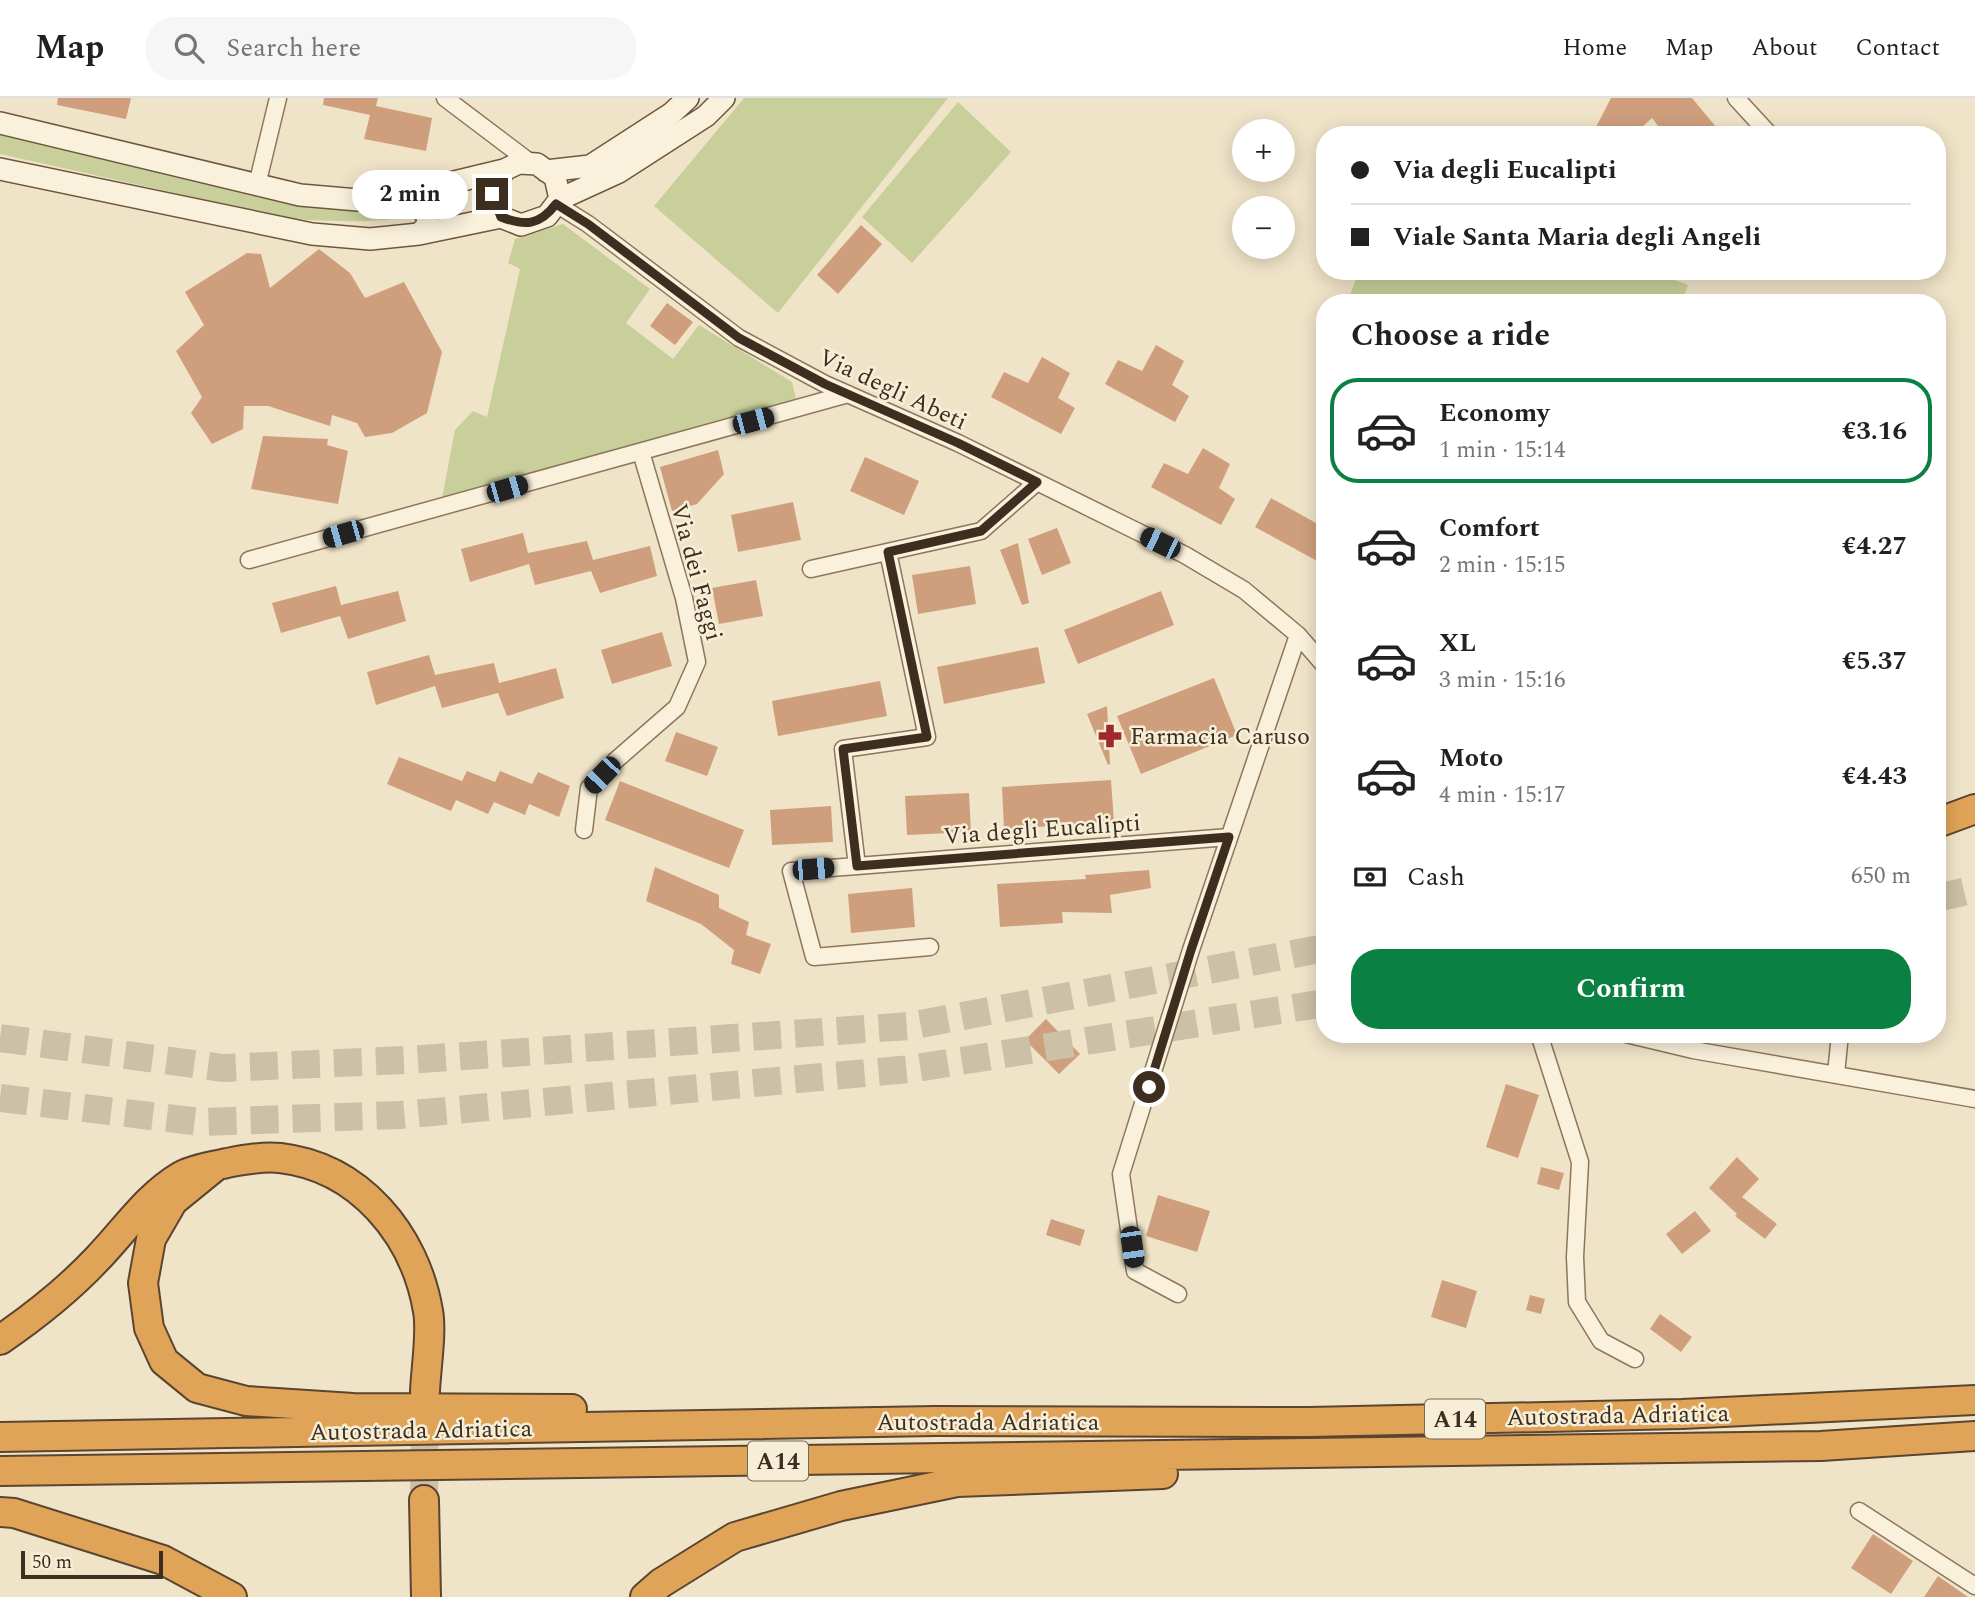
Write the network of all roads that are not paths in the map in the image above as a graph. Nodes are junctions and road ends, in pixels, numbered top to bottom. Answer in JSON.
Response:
{"nodes":[{"id":1,"x":278,"y":98,"type":"edge"},
{"id":2,"x":445,"y":98,"type":"edge"},
{"id":3,"x":688,"y":98,"type":"edge"},
{"id":4,"x":724,"y":98,"type":"edge"},
{"id":5,"x":1736,"y":98,"type":"edge"},
{"id":6,"x":0,"y":123,"type":"edge"},
{"id":7,"x":677,"y":123,"type":"junction"},
{"id":8,"x":1762,"y":126,"type":"edge"},
{"id":9,"x":539,"y":167,"type":"junction"},
{"id":10,"x":0,"y":169,"type":"edge"},
{"id":11,"x":504,"y":170,"type":"junction"},
{"id":12,"x":257,"y":185,"type":"junction"},
{"id":13,"x":401,"y":198,"type":"junction"},
{"id":14,"x":558,"y":201,"type":"junction"},
{"id":15,"x":501,"y":217,"type":"junction"},
{"id":16,"x":419,"y":234,"type":"junction"},
{"id":17,"x":848,"y":394,"type":"junction"},
{"id":18,"x":641,"y":452,"type":"junction"},
{"id":19,"x":1037,"y":482,"type":"junction"},
{"id":20,"x":888,"y":552,"type":"junction"},
{"id":21,"x":249,"y":560,"type":"dead end"},
{"id":22,"x":811,"y":569,"type":"dead end"},
{"id":23,"x":1298,"y":635,"type":"junction"},
{"id":24,"x":1316,"y":656,"type":"edge"},
{"id":25,"x":1975,"y":809,"type":"edge"},
{"id":26,"x":1946,"y":820,"type":"edge"},
{"id":27,"x":584,"y":830,"type":"dead end"},
{"id":28,"x":1229,"y":837,"type":"junction"},
{"id":29,"x":857,"y":866,"type":"junction"},
{"id":30,"x":930,"y":947,"type":"dead end"},
{"id":31,"x":1542,"y":1043,"type":"edge"},
{"id":32,"x":1664,"y":1043,"type":"edge"},
{"id":33,"x":1839,"y":1043,"type":"edge"},
{"id":34,"x":1836,"y":1074,"type":"junction"},
{"id":35,"x":1975,"y":1099,"type":"edge"},
{"id":36,"x":216,"y":1166,"type":"junction"},
{"id":37,"x":1178,"y":1294,"type":"dead end"},
{"id":38,"x":0,"y":1340,"type":"edge"},
{"id":39,"x":1635,"y":1359,"type":"dead end"},
{"id":40,"x":425,"y":1391,"type":"tunnel mouth"},
{"id":41,"x":1975,"y":1400,"type":"edge"},
{"id":42,"x":935,"y":1421,"type":"junction"},
{"id":43,"x":1975,"y":1436,"type":"edge"},
{"id":44,"x":0,"y":1437,"type":"edge"},
{"id":45,"x":1557,"y":1450,"type":"junction"},
{"id":46,"x":0,"y":1471,"type":"edge"},
{"id":47,"x":424,"y":1500,"type":"tunnel mouth"},
{"id":48,"x":1859,"y":1511,"type":"dead end"},
{"id":49,"x":0,"y":1512,"type":"edge"},
{"id":50,"x":1975,"y":1586,"type":"edge"},
{"id":51,"x":232,"y":1597,"type":"edge"},
{"id":52,"x":426,"y":1597,"type":"edge"},
{"id":53,"x":645,"y":1597,"type":"edge"}],
"edges":[{"from":1,"to":12,"type":"street"},
{"from":2,"to":9,"type":"street"},
{"from":3,"to":7,"type":"street"},
{"from":4,"to":7,"type":"street"},
{"from":5,"to":8,"type":"street"},
{"from":6,"to":12,"type":"street"},
{"from":7,"to":9,"type":"street"},
{"from":7,"to":14,"type":"street"},
{"from":9,"to":11,"type":"street"},
{"from":9,"to":14,"type":"street"},
{"from":10,"to":16,"type":"street"},
{"from":11,"to":13,"type":"street"},
{"from":11,"to":15,"type":"street"},
{"from":12,"to":13,"type":"street"},
{"from":13,"to":16,"type":"street"},
{"from":14,"to":15,"type":"street"},
{"from":14,"to":17,"type":"street","name":"Via degli Abeti"},
{"from":15,"to":16,"type":"street"},
{"from":17,"to":18,"type":"street"},
{"from":17,"to":19,"type":"street","name":"Via degli Abeti"},
{"from":18,"to":21,"type":"street"},
{"from":18,"to":27,"type":"street","name":"Via dei Faggi"},
{"from":19,"to":20,"type":"street"},
{"from":19,"to":23,"type":"street","name":"Via degli Abeti"},
{"from":20,"to":22,"type":"street"},
{"from":20,"to":29,"type":"street"},
{"from":23,"to":24,"type":"street","name":"Via degli Abeti"},
{"from":23,"to":28,"type":"street"},
{"from":25,"to":26,"type":"highway"},
{"from":28,"to":29,"type":"street","name":"Via degli Eucalipti"},
{"from":28,"to":37,"type":"street"},
{"from":29,"to":30,"type":"street","name":"Via degli Eucalipti"},
{"from":31,"to":39,"type":"street"},
{"from":32,"to":34,"type":"street"},
{"from":33,"to":34,"type":"street"},
{"from":34,"to":35,"type":"street"},
{"from":36,"to":38,"type":"highway"},
{"from":36,"to":40,"type":"highway"},
{"from":36,"to":42,"type":"highway"},
{"from":41,"to":42,"type":"highway","name":"Autostrada Adriatica","number":"A14"},
{"from":42,"to":44,"type":"highway","name":"Autostrada Adriatica","number":"A14"},
{"from":43,"to":45,"type":"highway","name":"Autostrada Adriatica","number":"A14"},
{"from":45,"to":46,"type":"highway","name":"Autostrada Adriatica","number":"A14"},
{"from":45,"to":53,"type":"highway"},
{"from":47,"to":52,"type":"highway"},
{"from":48,"to":50,"type":"street"},
{"from":49,"to":51,"type":"highway"}]}
